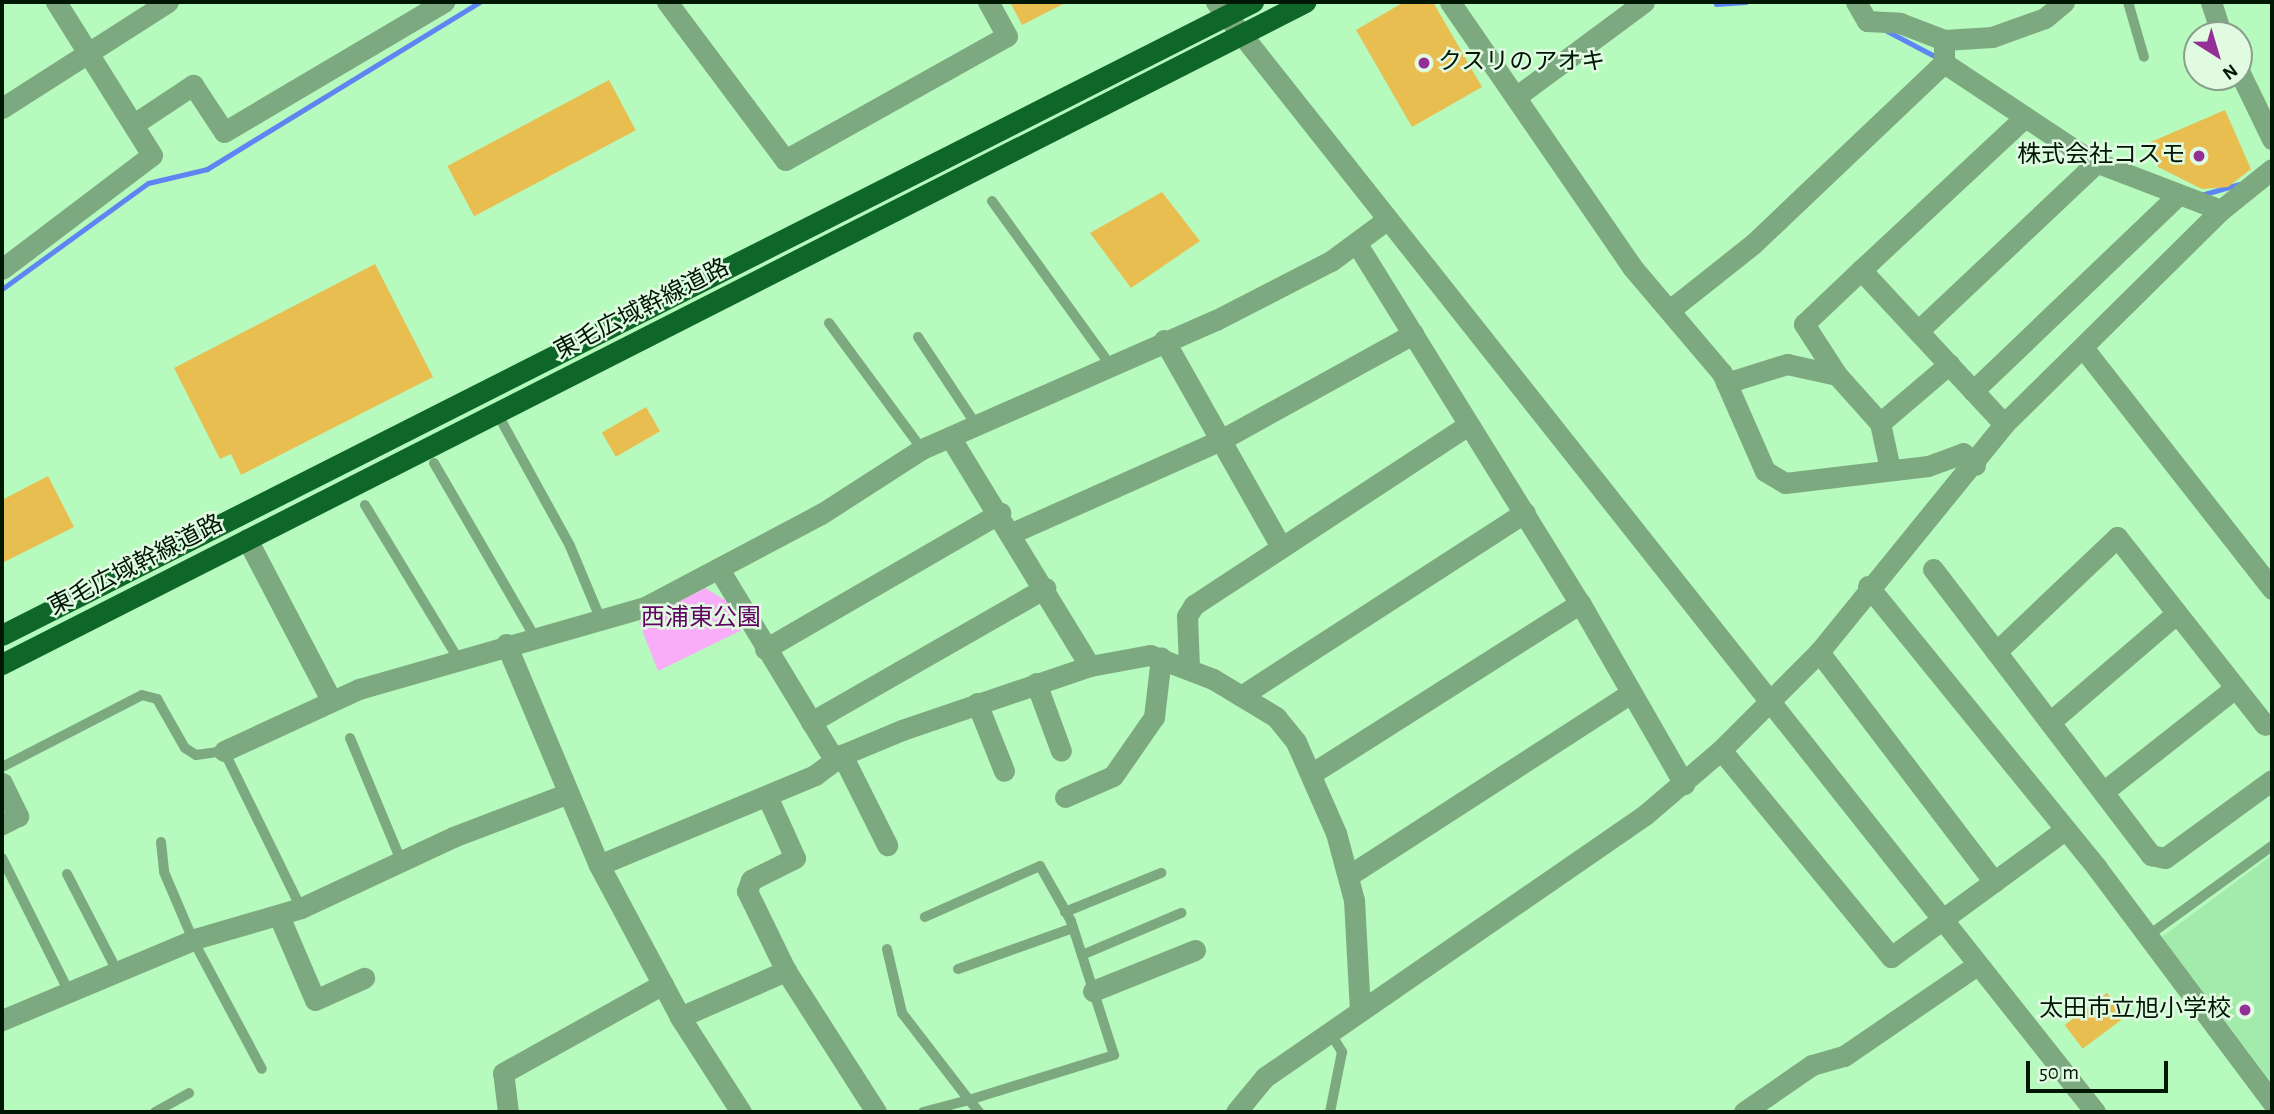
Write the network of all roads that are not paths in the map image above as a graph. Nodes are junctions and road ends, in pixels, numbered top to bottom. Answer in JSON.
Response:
{"nodes":[{"id":1,"x":56,"y":2,"type":"edge"},
{"id":2,"x":169,"y":2,"type":"edge"},
{"id":3,"x":444,"y":2,"type":"edge"},
{"id":4,"x":667,"y":2,"type":"edge"},
{"id":5,"x":988,"y":2,"type":"edge"},
{"id":6,"x":1253,"y":2,"type":"edge"},
{"id":7,"x":1305,"y":2,"type":"edge"},
{"id":8,"x":1450,"y":2,"type":"edge"},
{"id":9,"x":1644,"y":2,"type":"edge"},
{"id":10,"x":1856,"y":2,"type":"edge"},
{"id":11,"x":2064,"y":2,"type":"edge"},
{"id":12,"x":2128,"y":2,"type":"edge"},
{"id":13,"x":2211,"y":2,"type":"edge"},
{"id":14,"x":1222,"y":8,"type":"edge"},
{"id":15,"x":2217,"y":21,"type":"edge"},
{"id":16,"x":1242,"y":33,"type":"junction"},
{"id":17,"x":1944,"y":40,"type":"junction"},
{"id":18,"x":89,"y":53,"type":"junction"},
{"id":19,"x":2144,"y":57,"type":"dead end"},
{"id":20,"x":1944,"y":63,"type":"junction"},
{"id":21,"x":2249,"y":91,"type":"edge"},
{"id":22,"x":1517,"y":96,"type":"junction"},
{"id":23,"x":2,"y":108,"type":"edge"},
{"id":24,"x":2024,"y":118,"type":"junction"},
{"id":25,"x":134,"y":124,"type":"junction"},
{"id":26,"x":2272,"y":139,"type":"edge"},
{"id":27,"x":2096,"y":163,"type":"junction"},
{"id":28,"x":2272,"y":169,"type":"edge"},
{"id":29,"x":2176,"y":197,"type":"junction"},
{"id":30,"x":992,"y":201,"type":"dead end"},
{"id":31,"x":2221,"y":210,"type":"junction"},
{"id":32,"x":1385,"y":221,"type":"junction"},
{"id":33,"x":1357,"y":244,"type":"junction"},
{"id":34,"x":2,"y":269,"type":"edge"},
{"id":35,"x":1861,"y":270,"type":"junction"},
{"id":36,"x":1671,"y":309,"type":"junction"},
{"id":37,"x":829,"y":323,"type":"dead end"},
{"id":38,"x":1918,"y":331,"type":"junction"},
{"id":39,"x":1413,"y":334,"type":"junction"},
{"id":40,"x":918,"y":337,"type":"dead end"},
{"id":41,"x":1164,"y":340,"type":"junction"},
{"id":42,"x":2084,"y":349,"type":"junction"},
{"id":43,"x":1110,"y":363,"type":"junction"},
{"id":44,"x":1949,"y":365,"type":"junction"},
{"id":45,"x":1837,"y":375,"type":"junction"},
{"id":46,"x":1726,"y":383,"type":"junction"},
{"id":47,"x":1973,"y":391,"type":"junction"},
{"id":48,"x":497,"y":413,"type":"junction"},
{"id":49,"x":1880,"y":423,"type":"junction"},
{"id":50,"x":2004,"y":424,"type":"junction"},
{"id":51,"x":1468,"y":425,"type":"junction"},
{"id":52,"x":977,"y":426,"type":"junction"},
{"id":53,"x":950,"y":438,"type":"junction"},
{"id":54,"x":1219,"y":441,"type":"junction"},
{"id":55,"x":922,"y":449,"type":"junction"},
{"id":56,"x":434,"y":463,"type":"dead end"},
{"id":57,"x":1975,"y":465,"type":"junction"},
{"id":58,"x":1890,"y":469,"type":"junction"},
{"id":59,"x":365,"y":505,"type":"dead end"},
{"id":60,"x":1525,"y":512,"type":"junction"},
{"id":61,"x":1000,"y":513,"type":"junction"},
{"id":62,"x":1012,"y":533,"type":"junction"},
{"id":63,"x":247,"y":539,"type":"junction"},
{"id":64,"x":1281,"y":547,"type":"junction"},
{"id":65,"x":1933,"y":569,"type":"dead end"},
{"id":66,"x":720,"y":571,"type":"junction"},
{"id":67,"x":1868,"y":586,"type":"junction"},
{"id":68,"x":1045,"y":588,"type":"junction"},
{"id":69,"x":2272,"y":589,"type":"edge"},
{"id":70,"x":1580,"y":603,"type":"junction"},
{"id":71,"x":2177,"y":613,"type":"junction"},
{"id":72,"x":601,"y":620,"type":"junction"},
{"id":73,"x":2,"y":635,"type":"edge"},
{"id":74,"x":535,"y":637,"type":"junction"},
{"id":75,"x":506,"y":644,"type":"junction"},
{"id":76,"x":765,"y":649,"type":"junction"},
{"id":77,"x":1819,"y":652,"type":"junction"},
{"id":78,"x":1996,"y":652,"type":"junction"},
{"id":79,"x":457,"y":657,"type":"junction"},
{"id":80,"x":1161,"y":657,"type":"junction"},
{"id":81,"x":2,"y":664,"type":"edge"},
{"id":82,"x":1090,"y":666,"type":"junction"},
{"id":83,"x":1189,"y":667,"type":"junction"},
{"id":84,"x":1036,"y":683,"type":"junction"},
{"id":85,"x":2235,"y":688,"type":"junction"},
{"id":86,"x":1631,"y":693,"type":"junction"},
{"id":87,"x":1241,"y":696,"type":"junction"},
{"id":88,"x":331,"y":700,"type":"junction"},
{"id":89,"x":1769,"y":702,"type":"junction"},
{"id":90,"x":977,"y":703,"type":"junction"},
{"id":91,"x":811,"y":722,"type":"junction"},
{"id":92,"x":2050,"y":722,"type":"junction"},
{"id":93,"x":2270,"y":727,"type":"edge"},
{"id":94,"x":351,"y":738,"type":"dead end"},
{"id":95,"x":1721,"y":750,"type":"junction"},
{"id":96,"x":225,"y":751,"type":"junction"},
{"id":97,"x":1061,"y":751,"type":"dead end"},
{"id":98,"x":839,"y":758,"type":"junction"},
{"id":99,"x":2,"y":767,"type":"edge"},
{"id":100,"x":1004,"y":771,"type":"dead end"},
{"id":101,"x":1311,"y":774,"type":"junction"},
{"id":102,"x":2272,"y":780,"type":"edge"},
{"id":103,"x":2,"y":783,"type":"edge"},
{"id":104,"x":1684,"y":784,"type":"junction"},
{"id":105,"x":2103,"y":792,"type":"junction"},
{"id":106,"x":566,"y":794,"type":"junction"},
{"id":107,"x":767,"y":796,"type":"junction"},
{"id":108,"x":1065,"y":797,"type":"dead end"},
{"id":109,"x":2,"y":824,"type":"edge"},
{"id":110,"x":2062,"y":832,"type":"junction"},
{"id":111,"x":161,"y":842,"type":"dead end"},
{"id":112,"x":887,"y":845,"type":"dead end"},
{"id":113,"x":2272,"y":846,"type":"edge"},
{"id":114,"x":2,"y":858,"type":"edge"},
{"id":115,"x":402,"y":863,"type":"junction"},
{"id":116,"x":598,"y":865,"type":"junction"},
{"id":117,"x":1161,"y":873,"type":"dead end"},
{"id":118,"x":67,"y":874,"type":"dead end"},
{"id":119,"x":1348,"y":876,"type":"junction"},
{"id":120,"x":1994,"y":882,"type":"junction"},
{"id":121,"x":301,"y":908,"type":"junction"},
{"id":122,"x":1065,"y":912,"type":"junction"},
{"id":123,"x":1181,"y":913,"type":"dead end"},
{"id":124,"x":279,"y":916,"type":"junction"},
{"id":125,"x":925,"y":917,"type":"dead end"},
{"id":126,"x":1942,"y":920,"type":"junction"},
{"id":127,"x":1073,"y":928,"type":"junction"},
{"id":128,"x":2149,"y":935,"type":"junction"},
{"id":129,"x":193,"y":940,"type":"junction"},
{"id":130,"x":887,"y":949,"type":"dead end"},
{"id":131,"x":1195,"y":950,"type":"dead end"},
{"id":132,"x":1082,"y":955,"type":"junction"},
{"id":133,"x":1977,"y":965,"type":"junction"},
{"id":134,"x":958,"y":969,"type":"dead end"},
{"id":135,"x":786,"y":971,"type":"junction"},
{"id":136,"x":118,"y":973,"type":"junction"},
{"id":137,"x":364,"y":978,"type":"dead end"},
{"id":138,"x":663,"y":984,"type":"junction"},
{"id":139,"x":1093,"y":991,"type":"junction"},
{"id":140,"x":69,"y":995,"type":"junction"},
{"id":141,"x":1360,"y":1012,"type":"junction"},
{"id":142,"x":680,"y":1017,"type":"junction"},
{"id":143,"x":2,"y":1020,"type":"edge"},
{"id":144,"x":1329,"y":1031,"type":"junction"},
{"id":145,"x":262,"y":1069,"type":"dead end"},
{"id":146,"x":189,"y":1093,"type":"dead end"},
{"id":147,"x":969,"y":1100,"type":"junction"},
{"id":148,"x":2272,"y":1102,"type":"edge"},
{"id":149,"x":155,"y":1112,"type":"edge"},
{"id":150,"x":508,"y":1112,"type":"edge"},
{"id":151,"x":741,"y":1112,"type":"edge"},
{"id":152,"x":876,"y":1112,"type":"edge"},
{"id":153,"x":923,"y":1112,"type":"edge"},
{"id":154,"x":979,"y":1112,"type":"edge"},
{"id":155,"x":1236,"y":1112,"type":"edge"},
{"id":156,"x":1330,"y":1112,"type":"edge"},
{"id":157,"x":1744,"y":1112,"type":"edge"},
{"id":158,"x":2095,"y":1112,"type":"edge"}],
"edges":[{"from":1,"to":18,"type":"street"},
{"from":2,"to":18,"type":"street"},
{"from":3,"to":25,"type":"street"},
{"from":4,"to":5,"type":"street"},
{"from":6,"to":14,"type":"highway","name":"東毛広域幹線道路"},
{"from":7,"to":16,"type":"highway","name":"東毛広域幹線道路"},
{"from":8,"to":22,"type":"street"},
{"from":9,"to":22,"type":"street"},
{"from":10,"to":17,"type":"street"},
{"from":11,"to":17,"type":"street"},
{"from":12,"to":19,"type":"lane"},
{"from":13,"to":15,"type":"street"},
{"from":14,"to":16,"type":"street"},
{"from":14,"to":73,"type":"highway","name":"東毛広域幹線道路"},
{"from":16,"to":32,"type":"street"},
{"from":16,"to":48,"type":"highway","name":"東毛広域幹線道路"},
{"from":17,"to":20,"type":"street"},
{"from":18,"to":23,"type":"street"},
{"from":18,"to":25,"type":"street"},
{"from":20,"to":24,"type":"street"},
{"from":20,"to":36,"type":"street"},
{"from":21,"to":26,"type":"street"},
{"from":22,"to":36,"type":"street"},
{"from":24,"to":27,"type":"street"},
{"from":24,"to":35,"type":"street"},
{"from":25,"to":34,"type":"street"},
{"from":27,"to":29,"type":"street"},
{"from":27,"to":38,"type":"street"},
{"from":28,"to":31,"type":"street"},
{"from":29,"to":31,"type":"street"},
{"from":29,"to":47,"type":"street"},
{"from":30,"to":43,"type":"lane"},
{"from":31,"to":42,"type":"street"},
{"from":32,"to":33,"type":"street"},
{"from":32,"to":89,"type":"street"},
{"from":33,"to":39,"type":"street"},
{"from":33,"to":41,"type":"street"},
{"from":35,"to":38,"type":"street"},
{"from":35,"to":45,"type":"street"},
{"from":36,"to":46,"type":"street"},
{"from":37,"to":55,"type":"lane"},
{"from":38,"to":44,"type":"street"},
{"from":39,"to":51,"type":"street"},
{"from":39,"to":54,"type":"street"},
{"from":40,"to":52,"type":"lane"},
{"from":41,"to":43,"type":"street"},
{"from":41,"to":54,"type":"street"},
{"from":42,"to":50,"type":"street"},
{"from":42,"to":69,"type":"street"},
{"from":43,"to":52,"type":"street"},
{"from":44,"to":47,"type":"street"},
{"from":44,"to":49,"type":"street"},
{"from":45,"to":46,"type":"street"},
{"from":45,"to":49,"type":"street"},
{"from":46,"to":58,"type":"street"},
{"from":47,"to":50,"type":"street"},
{"from":48,"to":63,"type":"highway","name":"東毛広域幹線道路"},
{"from":48,"to":72,"type":"lane"},
{"from":49,"to":58,"type":"street"},
{"from":50,"to":57,"type":"street"},
{"from":51,"to":60,"type":"street"},
{"from":51,"to":64,"type":"street"},
{"from":52,"to":53,"type":"street"},
{"from":53,"to":55,"type":"street"},
{"from":53,"to":61,"type":"street"},
{"from":54,"to":62,"type":"street"},
{"from":54,"to":64,"type":"street"},
{"from":55,"to":66,"type":"street"},
{"from":56,"to":74,"type":"lane"},
{"from":57,"to":58,"type":"street"},
{"from":57,"to":67,"type":"street"},
{"from":59,"to":79,"type":"lane"},
{"from":60,"to":70,"type":"street"},
{"from":60,"to":87,"type":"street"},
{"from":61,"to":62,"type":"street"},
{"from":61,"to":76,"type":"street"},
{"from":62,"to":68,"type":"street"},
{"from":63,"to":81,"type":"highway","name":"東毛広域幹線道路"},
{"from":63,"to":88,"type":"street"},
{"from":64,"to":83,"type":"street"},
{"from":65,"to":78,"type":"street"},
{"from":66,"to":72,"type":"street"},
{"from":66,"to":76,"type":"street"},
{"from":67,"to":77,"type":"street"},
{"from":67,"to":110,"type":"street"},
{"from":68,"to":82,"type":"street"},
{"from":68,"to":91,"type":"street"},
{"from":70,"to":86,"type":"street"},
{"from":70,"to":101,"type":"street"},
{"from":71,"to":78,"type":"street"},
{"from":71,"to":85,"type":"street"},
{"from":71,"to":92,"type":"street"},
{"from":72,"to":74,"type":"street"},
{"from":74,"to":75,"type":"street"},
{"from":75,"to":79,"type":"street"},
{"from":75,"to":106,"type":"street"},
{"from":76,"to":91,"type":"street"},
{"from":77,"to":89,"type":"street"},
{"from":77,"to":120,"type":"street"},
{"from":78,"to":92,"type":"street"},
{"from":79,"to":88,"type":"street"},
{"from":80,"to":82,"type":"street"},
{"from":80,"to":83,"type":"street"},
{"from":80,"to":108,"type":"street"},
{"from":82,"to":84,"type":"street"},
{"from":83,"to":87,"type":"street"},
{"from":84,"to":90,"type":"street"},
{"from":84,"to":97,"type":"street"},
{"from":85,"to":93,"type":"street"},
{"from":85,"to":105,"type":"street"},
{"from":86,"to":104,"type":"street"},
{"from":86,"to":119,"type":"street"},
{"from":87,"to":101,"type":"street"},
{"from":88,"to":96,"type":"street"},
{"from":89,"to":95,"type":"street"},
{"from":89,"to":126,"type":"street"},
{"from":90,"to":98,"type":"street"},
{"from":90,"to":100,"type":"street"},
{"from":91,"to":98,"type":"street"},
{"from":92,"to":105,"type":"street"},
{"from":94,"to":115,"type":"lane"},
{"from":95,"to":104,"type":"street"},
{"from":95,"to":126,"type":"street"},
{"from":96,"to":99,"type":"lane"},
{"from":96,"to":121,"type":"lane"},
{"from":98,"to":107,"type":"street"},
{"from":98,"to":112,"type":"street"},
{"from":101,"to":119,"type":"street"},
{"from":102,"to":105,"type":"street"},
{"from":103,"to":109,"type":"street"},
{"from":104,"to":141,"type":"street"},
{"from":106,"to":115,"type":"street"},
{"from":106,"to":116,"type":"street"},
{"from":107,"to":116,"type":"street"},
{"from":107,"to":135,"type":"street"},
{"from":110,"to":120,"type":"street"},
{"from":110,"to":128,"type":"street"},
{"from":111,"to":129,"type":"lane"},
{"from":113,"to":128,"type":"lane"},
{"from":114,"to":140,"type":"lane"},
{"from":115,"to":121,"type":"street"},
{"from":116,"to":138,"type":"street"},
{"from":117,"to":122,"type":"lane"},
{"from":118,"to":136,"type":"lane"},
{"from":119,"to":141,"type":"street"},
{"from":120,"to":126,"type":"street"},
{"from":121,"to":124,"type":"street"},
{"from":122,"to":125,"type":"lane"},
{"from":122,"to":127,"type":"lane"},
{"from":123,"to":132,"type":"lane"},
{"from":124,"to":129,"type":"street"},
{"from":124,"to":137,"type":"street"},
{"from":126,"to":133,"type":"street"},
{"from":127,"to":132,"type":"lane"},
{"from":127,"to":134,"type":"lane"},
{"from":128,"to":148,"type":"street"},
{"from":129,"to":136,"type":"street"},
{"from":129,"to":145,"type":"lane"},
{"from":130,"to":147,"type":"lane"},
{"from":131,"to":139,"type":"street"},
{"from":132,"to":139,"type":"lane"},
{"from":133,"to":157,"type":"street"},
{"from":133,"to":158,"type":"street"},
{"from":135,"to":142,"type":"street"},
{"from":135,"to":152,"type":"street"},
{"from":136,"to":140,"type":"street"},
{"from":138,"to":142,"type":"street"},
{"from":138,"to":150,"type":"street"},
{"from":139,"to":147,"type":"lane"},
{"from":140,"to":143,"type":"street"},
{"from":141,"to":144,"type":"street"},
{"from":142,"to":151,"type":"street"},
{"from":144,"to":155,"type":"street"},
{"from":144,"to":156,"type":"lane"},
{"from":146,"to":149,"type":"lane"},
{"from":147,"to":153,"type":"lane"},
{"from":147,"to":154,"type":"lane"}]}
